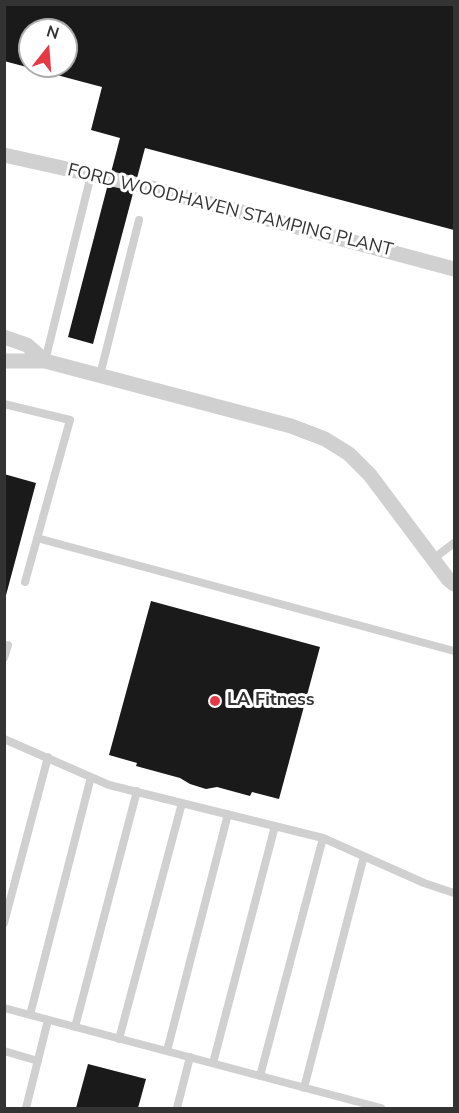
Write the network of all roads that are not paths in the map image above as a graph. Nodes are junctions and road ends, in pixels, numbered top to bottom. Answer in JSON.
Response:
{"nodes":[{"id":1,"x":4,"y":155,"type":"edge"},
{"id":2,"x":92,"y":175,"type":"junction"},
{"id":3,"x":139,"y":220,"type":"dead end"},
{"id":4,"x":454,"y":269,"type":"edge"},
{"id":5,"x":4,"y":337,"type":"edge"},
{"id":6,"x":45,"y":360,"type":"junction"},
{"id":7,"x":4,"y":361,"type":"edge"},
{"id":8,"x":100,"y":375,"type":"junction"},
{"id":9,"x":4,"y":404,"type":"edge"},
{"id":10,"x":37,"y":538,"type":"junction"},
{"id":11,"x":454,"y":543,"type":"edge"},
{"id":12,"x":433,"y":559,"type":"junction"},
{"id":13,"x":26,"y":582,"type":"dead end"},
{"id":14,"x":454,"y":584,"type":"edge"},
{"id":15,"x":8,"y":645,"type":"dead end"},
{"id":16,"x":454,"y":651,"type":"edge"},
{"id":17,"x":4,"y":658,"type":"edge"},
{"id":18,"x":4,"y":739,"type":"edge"},
{"id":19,"x":48,"y":757,"type":"junction"},
{"id":20,"x":91,"y":777,"type":"junction"},
{"id":21,"x":137,"y":791,"type":"junction"},
{"id":22,"x":182,"y":803,"type":"junction"},
{"id":23,"x":228,"y":814,"type":"junction"},
{"id":24,"x":275,"y":826,"type":"junction"},
{"id":25,"x":323,"y":838,"type":"junction"},
{"id":26,"x":364,"y":856,"type":"junction"},
{"id":27,"x":454,"y":893,"type":"edge"},
{"id":28,"x":4,"y":923,"type":"edge"},
{"id":29,"x":5,"y":1010,"type":"edge"},
{"id":30,"x":30,"y":1015,"type":"junction"},
{"id":31,"x":48,"y":1020,"type":"junction"},
{"id":32,"x":75,"y":1027,"type":"junction"},
{"id":33,"x":119,"y":1039,"type":"junction"},
{"id":34,"x":4,"y":1051,"type":"edge"},
{"id":35,"x":167,"y":1051,"type":"junction"},
{"id":36,"x":190,"y":1057,"type":"junction"},
{"id":37,"x":38,"y":1061,"type":"junction"},
{"id":38,"x":213,"y":1064,"type":"junction"},
{"id":39,"x":260,"y":1076,"type":"junction"},
{"id":40,"x":304,"y":1088,"type":"junction"},
{"id":41,"x":26,"y":1108,"type":"edge"},
{"id":42,"x":177,"y":1108,"type":"edge"},
{"id":43,"x":381,"y":1108,"type":"edge"}],
"edges":[{"from":1,"to":2,"type":"street","name":"FORD WOODHAVEN STAMPING PLANT"},
{"from":2,"to":4,"type":"street","name":"FORD WOODHAVEN STAMPING PLANT"},
{"from":2,"to":6,"type":"lane"},
{"from":3,"to":8,"type":"lane","name":"FORD WOODHAVEN STAMPING PLANT"},
{"from":5,"to":6,"type":"street"},
{"from":6,"to":7,"type":"street"},
{"from":6,"to":8,"type":"street"},
{"from":8,"to":12,"type":"street"},
{"from":9,"to":10,"type":"lane"},
{"from":10,"to":13,"type":"lane"},
{"from":10,"to":16,"type":"lane"},
{"from":11,"to":12,"type":"lane"},
{"from":12,"to":14,"type":"street"},
{"from":15,"to":17,"type":"lane"},
{"from":18,"to":19,"type":"lane"},
{"from":19,"to":20,"type":"lane"},
{"from":19,"to":28,"type":"lane"},
{"from":20,"to":21,"type":"lane"},
{"from":20,"to":30,"type":"lane"},
{"from":21,"to":22,"type":"lane"},
{"from":21,"to":32,"type":"lane"},
{"from":22,"to":23,"type":"lane"},
{"from":22,"to":33,"type":"lane"},
{"from":23,"to":24,"type":"lane"},
{"from":23,"to":35,"type":"lane"},
{"from":24,"to":25,"type":"lane"},
{"from":24,"to":38,"type":"lane"},
{"from":25,"to":26,"type":"lane"},
{"from":25,"to":39,"type":"lane"},
{"from":26,"to":27,"type":"lane"},
{"from":26,"to":40,"type":"lane"},
{"from":29,"to":30,"type":"lane"},
{"from":30,"to":31,"type":"lane"},
{"from":31,"to":32,"type":"lane"},
{"from":31,"to":37,"type":"lane"},
{"from":32,"to":33,"type":"lane"},
{"from":33,"to":35,"type":"lane"},
{"from":34,"to":37,"type":"lane"},
{"from":35,"to":36,"type":"lane"},
{"from":36,"to":38,"type":"lane"},
{"from":36,"to":42,"type":"lane"},
{"from":37,"to":41,"type":"lane"},
{"from":38,"to":39,"type":"lane"},
{"from":39,"to":40,"type":"lane"},
{"from":40,"to":43,"type":"lane"}]}
